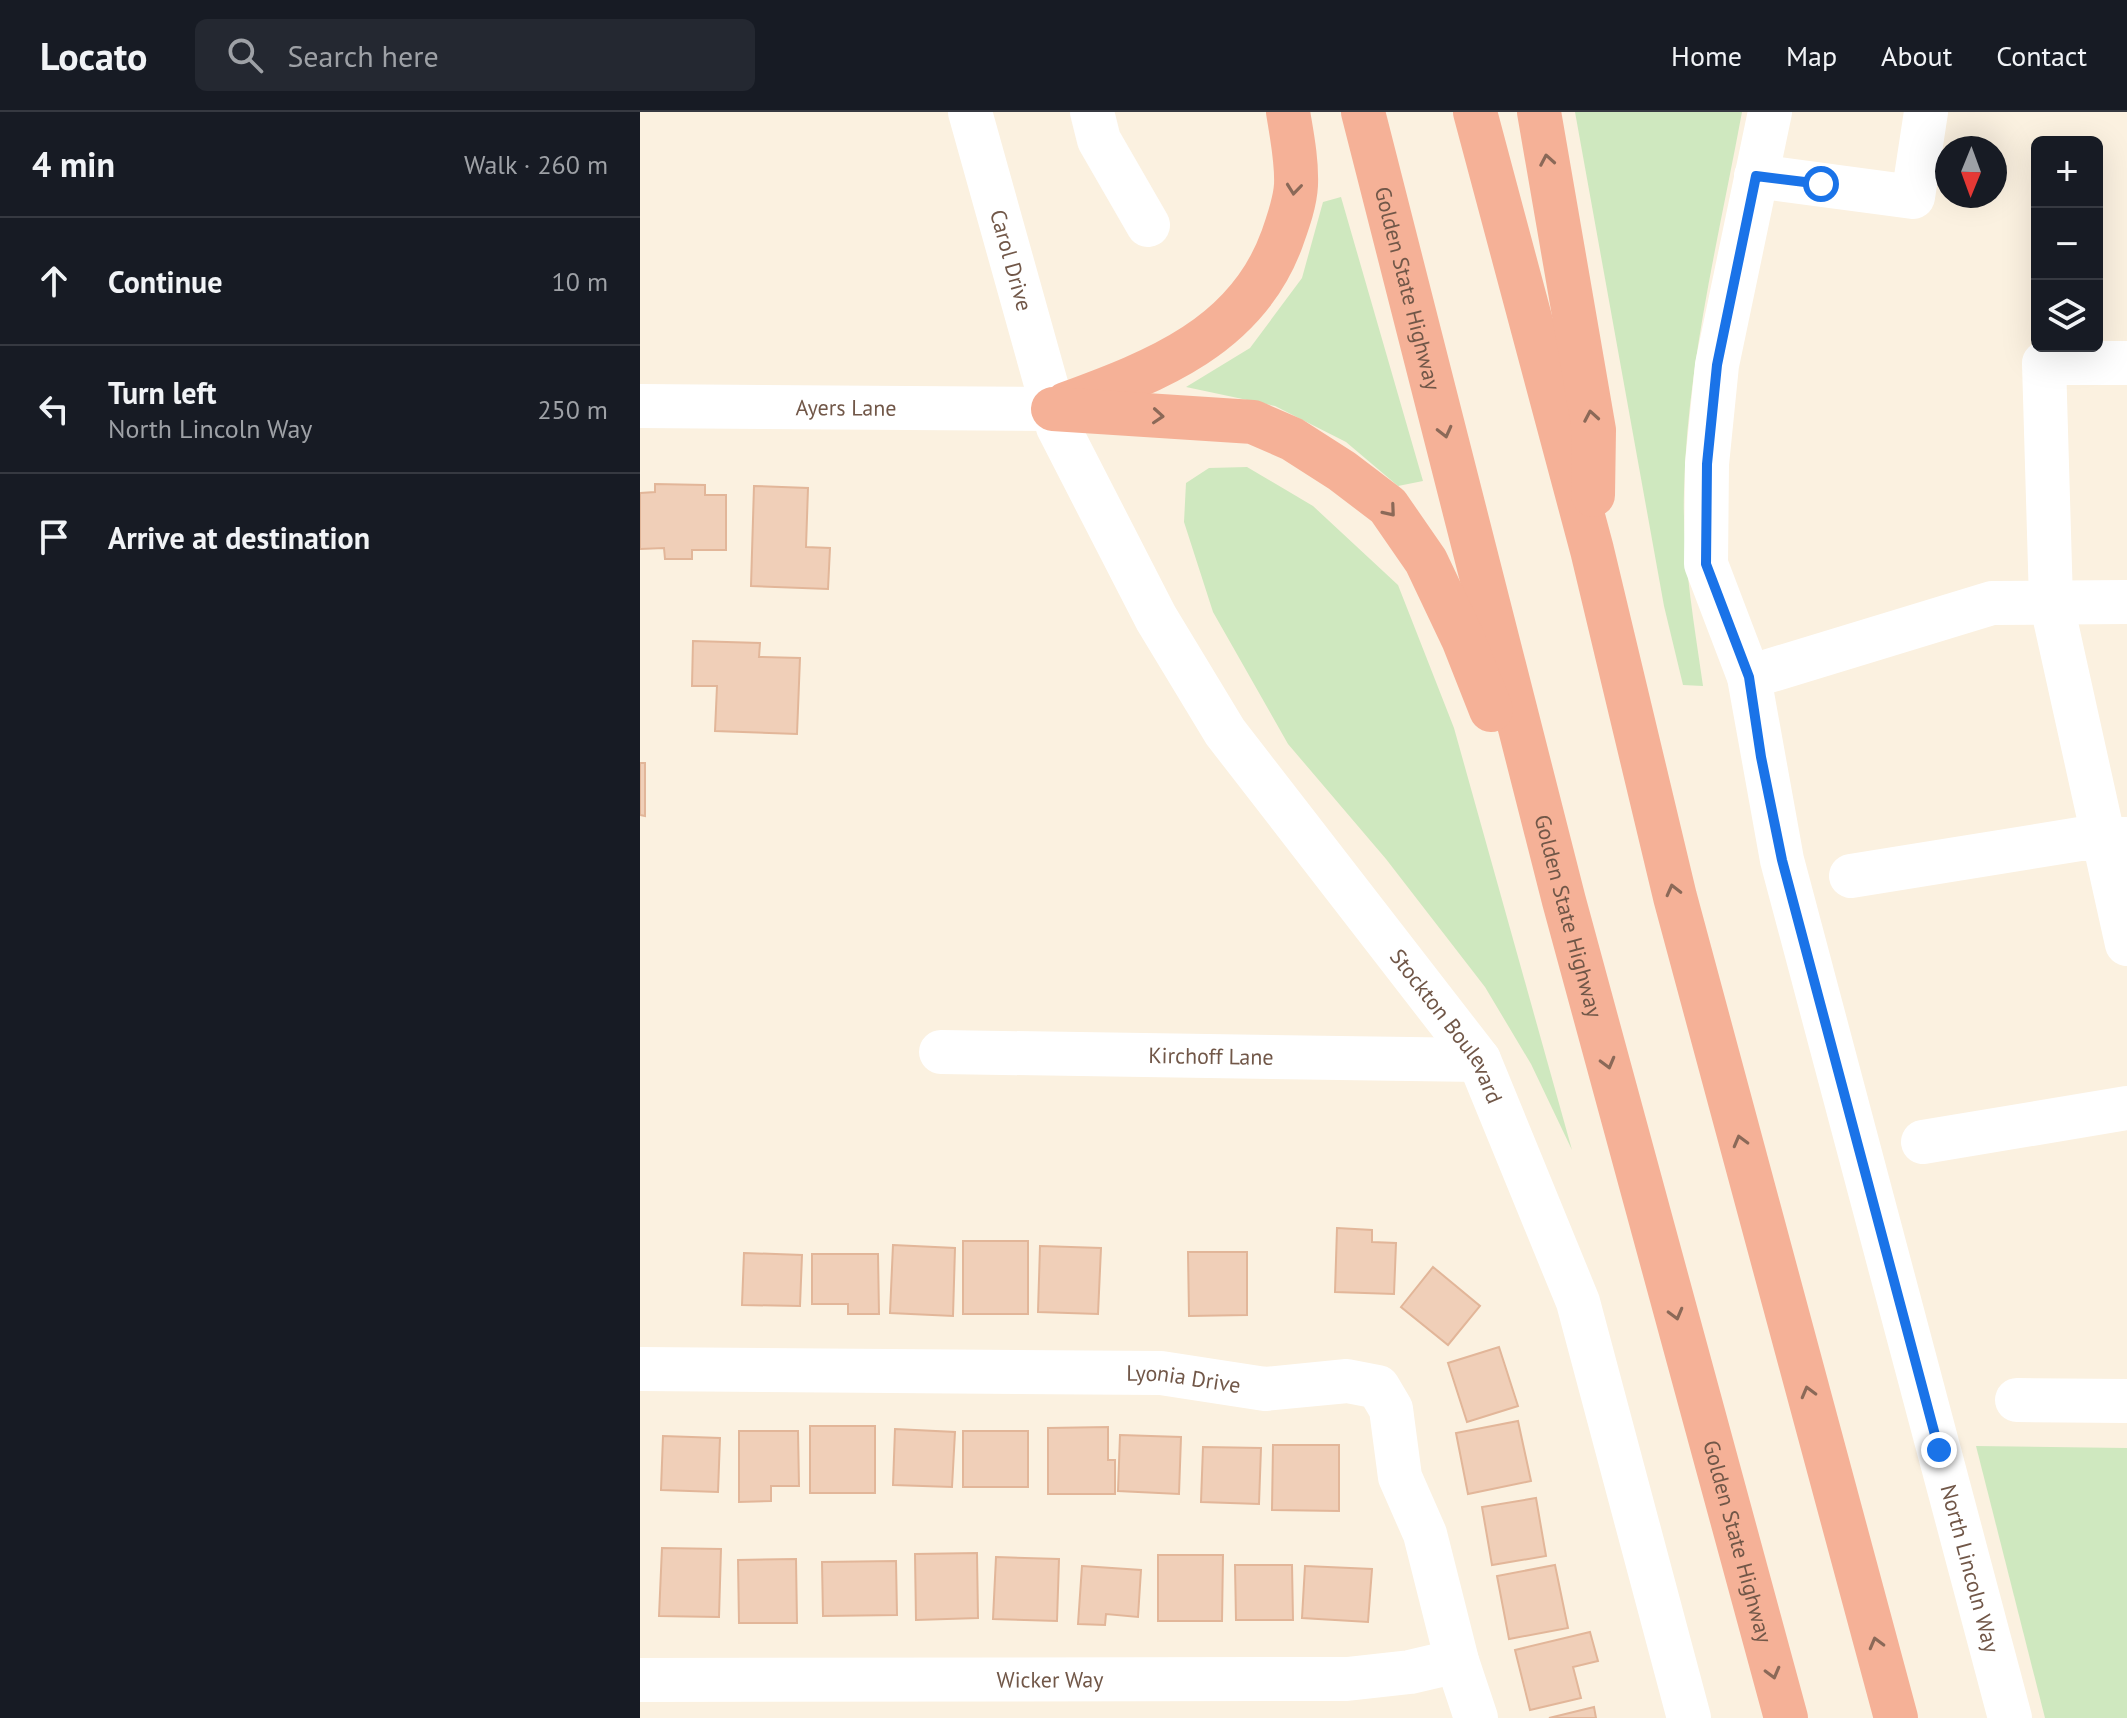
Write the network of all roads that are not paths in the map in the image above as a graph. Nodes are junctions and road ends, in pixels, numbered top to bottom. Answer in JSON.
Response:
{"nodes":[{"id":1,"x":970,"y":112,"type":"edge"},
{"id":2,"x":1092,"y":112,"type":"edge"},
{"id":3,"x":1288,"y":112,"type":"edge"},
{"id":4,"x":1363,"y":112,"type":"edge"},
{"id":5,"x":1475,"y":112,"type":"edge"},
{"id":6,"x":1539,"y":112,"type":"edge"},
{"id":7,"x":1770,"y":112,"type":"edge"},
{"id":8,"x":1926,"y":112,"type":"edge"},
{"id":9,"x":1756,"y":176,"type":"junction"},
{"id":10,"x":1148,"y":225,"type":"dead end"},
{"id":11,"x":2127,"y":363,"type":"edge"},
{"id":12,"x":640,"y":406,"type":"edge"},
{"id":13,"x":1053,"y":409,"type":"junction"},
{"id":14,"x":1592,"y":550,"type":"junction"},
{"id":15,"x":2051,"y":601,"type":"junction"},
{"id":16,"x":2127,"y":602,"type":"edge"},
{"id":17,"x":1749,"y":677,"type":"junction"},
{"id":18,"x":2115,"y":838,"type":"edge"},
{"id":19,"x":1851,"y":876,"type":"dead end"},
{"id":20,"x":1564,"y":901,"type":"junction"},
{"id":21,"x":2127,"y":944,"type":"edge"},
{"id":22,"x":941,"y":1052,"type":"dead end"},
{"id":23,"x":1479,"y":1060,"type":"junction"},
{"id":24,"x":2127,"y":1108,"type":"edge"},
{"id":25,"x":1923,"y":1142,"type":"dead end"},
{"id":26,"x":640,"y":1369,"type":"edge"},
{"id":27,"x":2017,"y":1400,"type":"dead end"},
{"id":28,"x":2127,"y":1401,"type":"edge"},
{"id":29,"x":1457,"y":1661,"type":"junction"},
{"id":30,"x":640,"y":1680,"type":"edge"},
{"id":31,"x":1476,"y":1718,"type":"edge"},
{"id":32,"x":1689,"y":1718,"type":"edge"},
{"id":33,"x":1786,"y":1718,"type":"edge"},
{"id":34,"x":1896,"y":1718,"type":"edge"},
{"id":35,"x":2010,"y":1718,"type":"edge"}],
"edges":[{"from":1,"to":13,"type":"street","name":"Carol Drive"},
{"from":2,"to":10,"type":"street"},
{"from":3,"to":13,"type":"highway","one_way":true},
{"from":4,"to":20,"type":"highway","name":"Golden State Highway","one_way":true},
{"from":5,"to":14,"type":"highway"},
{"from":14,"to":6,"type":"highway","one_way":true},
{"from":7,"to":9,"type":"street","name":"North Lincoln Way"},
{"from":8,"to":9,"type":"street"},
{"from":9,"to":17,"type":"street","name":"North Lincoln Way"},
{"from":11,"to":15,"type":"street"},
{"from":12,"to":13,"type":"street","name":"Ayers Lane"},
{"from":13,"to":20,"type":"highway","one_way":true},
{"from":13,"to":23,"type":"street","name":"Stockton Boulevard"},
{"from":34,"to":14,"type":"highway","one_way":true},
{"from":15,"to":16,"type":"street"},
{"from":15,"to":17,"type":"street"},
{"from":15,"to":18,"type":"street"},
{"from":17,"to":35,"type":"street","name":"North Lincoln Way"},
{"from":18,"to":19,"type":"street"},
{"from":18,"to":21,"type":"street"},
{"from":20,"to":33,"type":"highway","name":"Golden State Highway","one_way":true},
{"from":22,"to":23,"type":"street","name":"Kirchoff Lane"},
{"from":23,"to":32,"type":"street","name":"Stockton Boulevard"},
{"from":24,"to":25,"type":"street"},
{"from":26,"to":29,"type":"street","name":"Lyonia Drive"},
{"from":27,"to":28,"type":"street"},
{"from":29,"to":30,"type":"street","name":"Wicker Way"},
{"from":29,"to":31,"type":"street","name":"Lyonia Drive"}]}
